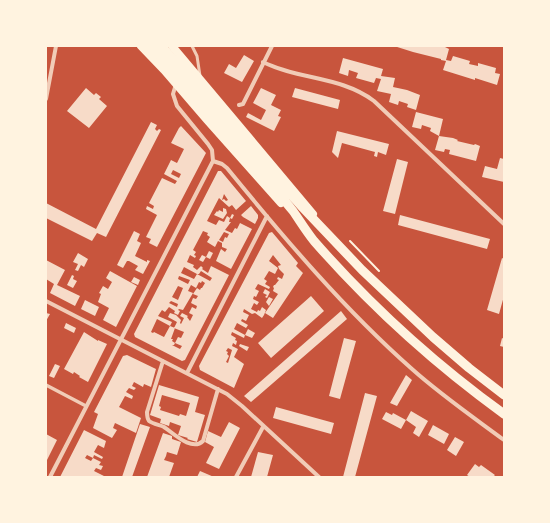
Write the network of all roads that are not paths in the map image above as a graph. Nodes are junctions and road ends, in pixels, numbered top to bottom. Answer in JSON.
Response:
{"nodes":[{"id":1,"x":56,"y":46,"type":"edge"},
{"id":2,"x":141,"y":46,"type":"edge"},
{"id":3,"x":150,"y":46,"type":"edge"},
{"id":4,"x":161,"y":46,"type":"edge"},
{"id":5,"x":172,"y":46,"type":"edge"},
{"id":6,"x":192,"y":46,"type":"edge"},
{"id":7,"x":272,"y":46,"type":"edge"},
{"id":8,"x":264,"y":62,"type":"junction"},
{"id":9,"x":200,"y":78,"type":"junction"},
{"id":10,"x":176,"y":84,"type":"junction"},
{"id":11,"x":46,"y":99,"type":"edge"},
{"id":12,"x":239,"y":105,"type":"dead end"},
{"id":13,"x":213,"y":161,"type":"junction"},
{"id":14,"x":266,"y":216,"type":"junction"},
{"id":15,"x":504,"y":224,"type":"edge"},
{"id":16,"x":332,"y":238,"type":"junction"},
{"id":17,"x":314,"y":240,"type":"junction"},
{"id":18,"x":46,"y":301,"type":"edge"},
{"id":19,"x":121,"y":339,"type":"junction"},
{"id":20,"x":163,"y":361,"type":"junction"},
{"id":21,"x":187,"y":373,"type":"junction"},
{"id":22,"x":46,"y":385,"type":"edge"},
{"id":23,"x":218,"y":389,"type":"junction"},
{"id":24,"x":504,"y":395,"type":"edge"},
{"id":25,"x":86,"y":406,"type":"junction"},
{"id":26,"x":504,"y":414,"type":"edge"},
{"id":27,"x":263,"y":426,"type":"junction"},
{"id":28,"x":504,"y":440,"type":"edge"},
{"id":29,"x":50,"y":477,"type":"edge"},
{"id":30,"x":236,"y":477,"type":"edge"},
{"id":31,"x":319,"y":477,"type":"edge"}],
"edges":[{"from":1,"to":11,"type":"street"},
{"from":2,"to":10,"type":"main road"},
{"from":3,"to":17,"type":"main road"},
{"from":4,"to":16,"type":"main road"},
{"from":5,"to":9,"type":"main road"},
{"from":6,"to":9,"type":"lane"},
{"from":7,"to":8,"type":"street"},
{"from":8,"to":12,"type":"street"},
{"from":8,"to":15,"type":"street"},
{"from":9,"to":16,"type":"main road"},
{"from":10,"to":13,"type":"street"},
{"from":10,"to":17,"type":"main road"},
{"from":13,"to":14,"type":"street"},
{"from":13,"to":19,"type":"street"},
{"from":14,"to":21,"type":"street"},
{"from":14,"to":28,"type":"street"},
{"from":16,"to":24,"type":"main road"},
{"from":17,"to":26,"type":"main road"},
{"from":18,"to":19,"type":"street"},
{"from":19,"to":20,"type":"street"},
{"from":19,"to":25,"type":"street"},
{"from":20,"to":21,"type":"street"},
{"from":20,"to":23,"type":"street"},
{"from":21,"to":23,"type":"street"},
{"from":22,"to":25,"type":"street"},
{"from":23,"to":27,"type":"street"},
{"from":25,"to":29,"type":"street"},
{"from":27,"to":30,"type":"street"},
{"from":27,"to":31,"type":"street"}]}
